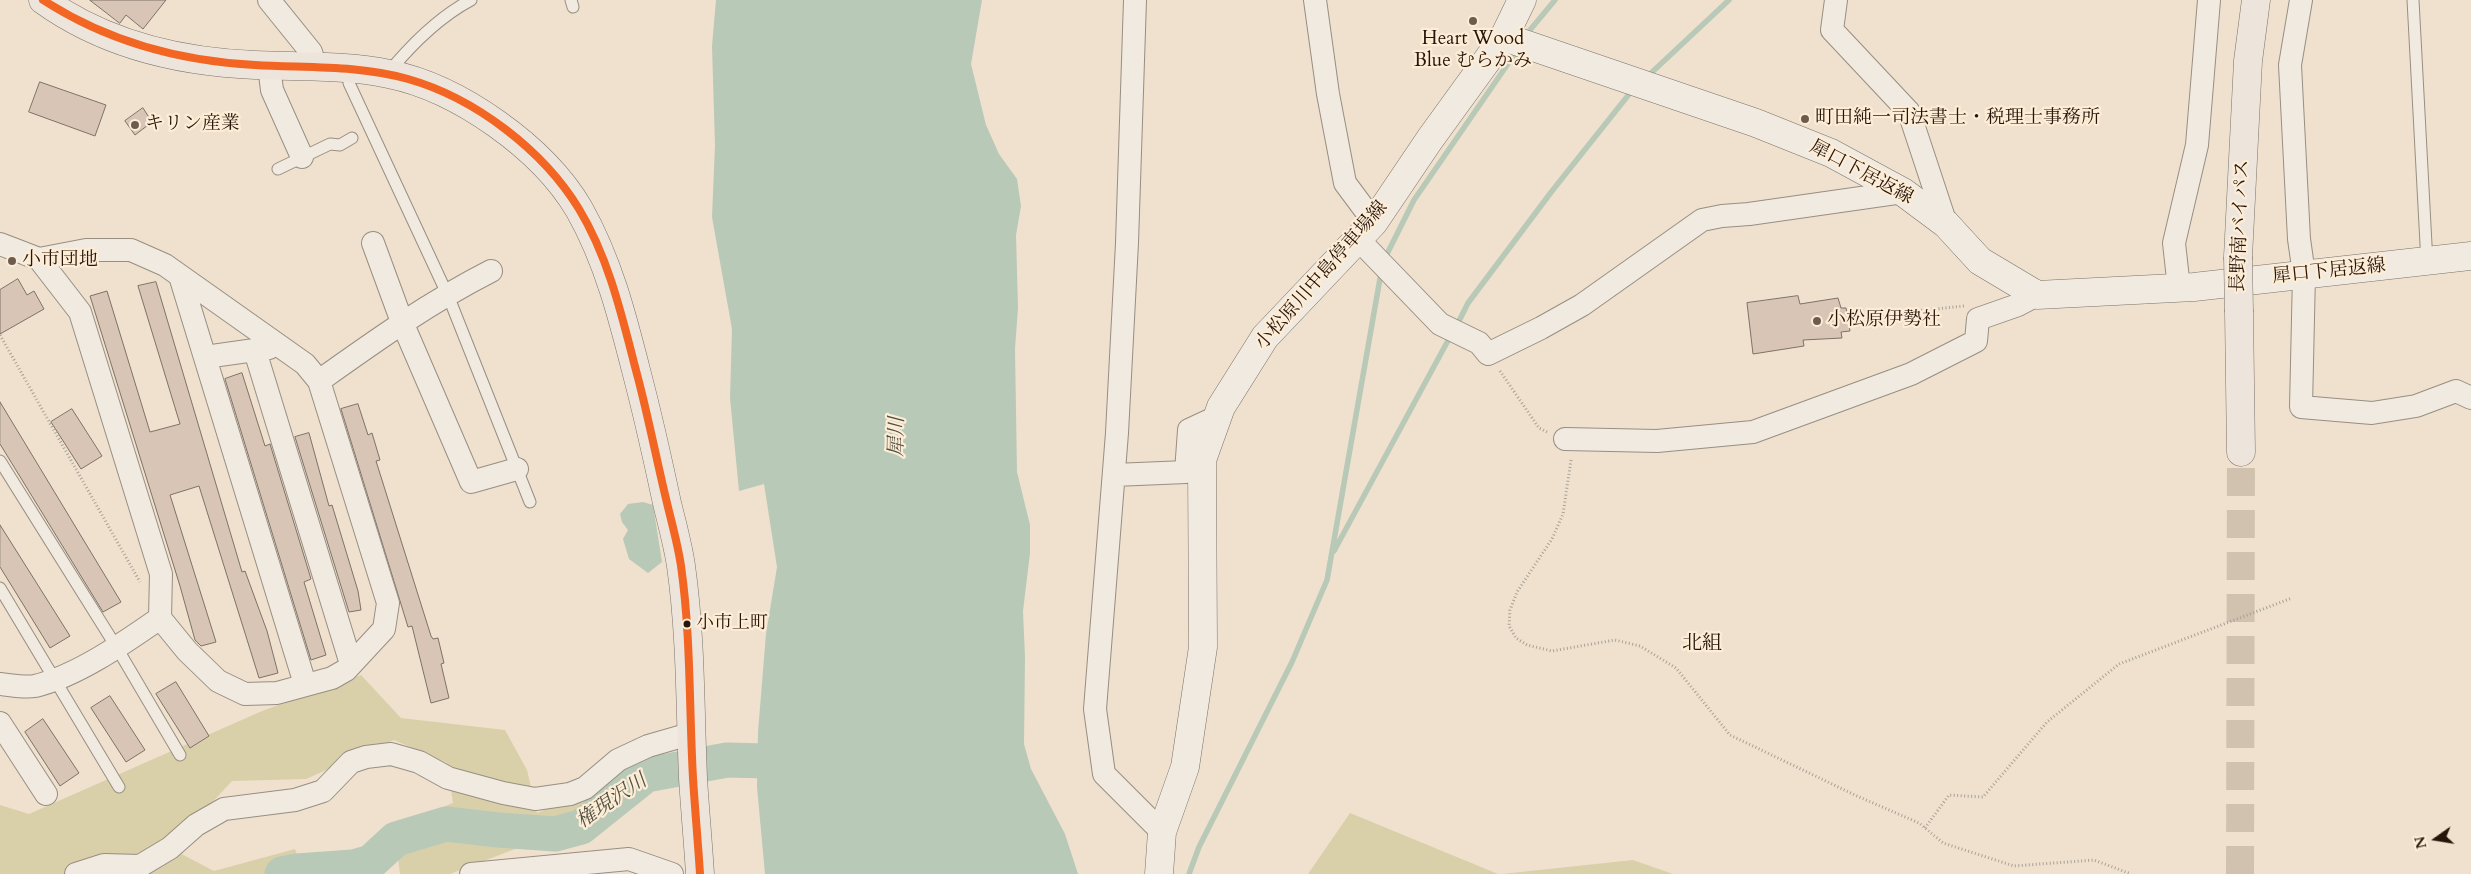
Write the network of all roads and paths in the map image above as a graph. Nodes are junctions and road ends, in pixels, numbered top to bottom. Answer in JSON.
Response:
{"nodes":[{"id":1,"x":43,"y":0,"type":"edge"},
{"id":2,"x":269,"y":0,"type":"edge"},
{"id":3,"x":471,"y":0,"type":"edge"},
{"id":4,"x":1135,"y":0,"type":"edge"},
{"id":5,"x":1315,"y":0,"type":"edge"},
{"id":6,"x":1522,"y":0,"type":"edge"},
{"id":7,"x":1836,"y":0,"type":"edge"},
{"id":8,"x":2209,"y":0,"type":"edge"},
{"id":9,"x":2256,"y":0,"type":"edge"},
{"id":10,"x":2301,"y":0,"type":"edge"},
{"id":11,"x":2413,"y":0,"type":"edge"},
{"id":12,"x":1504,"y":37,"type":"junction"},
{"id":13,"x":269,"y":66,"type":"junction"},
{"id":14,"x":316,"y":68,"type":"junction"},
{"id":15,"x":388,"y":74,"type":"junction"},
{"id":16,"x":349,"y":83,"type":"dead end"},
{"id":17,"x":352,"y":138,"type":"dead end"},
{"id":18,"x":302,"y":157,"type":"junction"},
{"id":19,"x":278,"y":169,"type":"dead end"},
{"id":20,"x":1903,"y":192,"type":"junction"},
{"id":21,"x":1946,"y":224,"type":"junction"},
{"id":22,"x":1366,"y":231,"type":"junction"},
{"id":23,"x":373,"y":243,"type":"dead end"},
{"id":24,"x":0,"y":244,"type":"edge"},
{"id":25,"x":2471,"y":256,"type":"edge"},
{"id":26,"x":39,"y":259,"type":"junction"},
{"id":27,"x":2427,"y":262,"type":"junction"},
{"id":28,"x":491,"y":271,"type":"dead end"},
{"id":29,"x":2304,"y":274,"type":"junction"},
{"id":30,"x":180,"y":276,"type":"junction"},
{"id":31,"x":2179,"y":288,"type":"junction"},
{"id":32,"x":447,"y":294,"type":"junction"},
{"id":33,"x":2037,"y":295,"type":"junction"},
{"id":34,"x":1965,"y":306,"type":"dead end"},
{"id":35,"x":1848,"y":318,"type":"dead end"},
{"id":36,"x":402,"y":322,"type":"junction"},
{"id":37,"x":0,"y":335,"type":"edge"},
{"id":38,"x":279,"y":345,"type":"junction"},
{"id":39,"x":255,"y":351,"type":"junction"},
{"id":40,"x":1488,"y":354,"type":"junction"},
{"id":41,"x":205,"y":357,"type":"junction"},
{"id":42,"x":319,"y":381,"type":"junction"},
{"id":43,"x":2471,"y":398,"type":"edge"},
{"id":44,"x":1217,"y":418,"type":"junction"},
{"id":45,"x":1565,"y":439,"type":"junction"},
{"id":46,"x":2242,"y":452,"type":"tunnel mouth"},
{"id":47,"x":0,"y":461,"type":"edge"},
{"id":48,"x":517,"y":469,"type":"junction"},
{"id":49,"x":1114,"y":475,"type":"junction"},
{"id":50,"x":530,"y":502,"type":"dead end"},
{"id":51,"x":140,"y":584,"type":"dead end"},
{"id":52,"x":0,"y":588,"type":"edge"},
{"id":53,"x":2292,"y":598,"type":"dead end"},
{"id":54,"x":160,"y":618,"type":"junction"},
{"id":55,"x":117,"y":648,"type":"junction"},
{"id":56,"x":351,"y":664,"type":"junction"},
{"id":57,"x":55,"y":679,"type":"junction"},
{"id":58,"x":0,"y":684,"type":"edge"},
{"id":59,"x":305,"y":684,"type":"junction"},
{"id":60,"x":0,"y":723,"type":"edge"},
{"id":61,"x":693,"y":740,"type":"junction"},
{"id":62,"x":180,"y":755,"type":"dead end"},
{"id":63,"x":119,"y":787,"type":"dead end"},
{"id":64,"x":46,"y":794,"type":"dead end"},
{"id":65,"x":1925,"y":828,"type":"junction"},
{"id":66,"x":1162,"y":832,"type":"junction"},
{"id":67,"x":76,"y":874,"type":"edge"},
{"id":68,"x":471,"y":874,"type":"edge"},
{"id":69,"x":672,"y":874,"type":"edge"},
{"id":70,"x":700,"y":874,"type":"edge"},
{"id":71,"x":1159,"y":874,"type":"edge"},
{"id":72,"x":2131,"y":874,"type":"edge"}],
"edges":[{"from":1,"to":13,"type":"highway"},
{"from":2,"to":14,"type":"street"},
{"from":3,"to":15,"type":"lane"},
{"from":4,"to":49,"type":"street"},
{"from":5,"to":22,"type":"street"},
{"from":6,"to":12,"type":"main road","name":"小松原川中島停車場線"},
{"from":7,"to":21,"type":"street"},
{"from":8,"to":31,"type":"street"},
{"from":9,"to":46,"type":"highway","name":"長野南バイパス","bridge":true},
{"from":10,"to":29,"type":"street"},
{"from":11,"to":27,"type":"lane"},
{"from":12,"to":20,"type":"main road","name":"犀口下居返線"},
{"from":12,"to":22,"type":"main road","name":"小松原川中島停車場線"},
{"from":13,"to":14,"type":"highway"},
{"from":13,"to":18,"type":"street"},
{"from":14,"to":15,"type":"highway"},
{"from":15,"to":61,"type":"highway"},
{"from":16,"to":32,"type":"lane"},
{"from":17,"to":18,"type":"lane"},
{"from":18,"to":19,"type":"lane"},
{"from":20,"to":21,"type":"main road","name":"犀口下居返線"},
{"from":20,"to":40,"type":"street"},
{"from":21,"to":33,"type":"main road","name":"犀口下居返線"},
{"from":22,"to":40,"type":"street"},
{"from":22,"to":44,"type":"main road","name":"小松原川中島停車場線"},
{"from":23,"to":36,"type":"street"},
{"from":24,"to":26,"type":"street"},
{"from":25,"to":27,"type":"main road","name":"犀口下居返線"},
{"from":26,"to":30,"type":"street"},
{"from":26,"to":54,"type":"street"},
{"from":27,"to":29,"type":"main road","name":"犀口下居返線"},
{"from":28,"to":32,"type":"street"},
{"from":29,"to":31,"type":"main road","name":"犀口下居返線"},
{"from":29,"to":43,"type":"street"},
{"from":30,"to":38,"type":"street"},
{"from":30,"to":41,"type":"street"},
{"from":31,"to":33,"type":"main road","name":"犀口下居返線"},
{"from":32,"to":36,"type":"street"},
{"from":32,"to":48,"type":"lane"},
{"from":33,"to":45,"type":"street"},
{"from":34,"to":35,"type":"path"},
{"from":36,"to":42,"type":"street"},
{"from":36,"to":48,"type":"street"},
{"from":37,"to":51,"type":"path"},
{"from":38,"to":39,"type":"street"},
{"from":38,"to":42,"type":"street"},
{"from":39,"to":41,"type":"street"},
{"from":39,"to":56,"type":"street"},
{"from":40,"to":45,"type":"path"},
{"from":41,"to":59,"type":"street"},
{"from":42,"to":56,"type":"street"},
{"from":44,"to":49,"type":"street"},
{"from":44,"to":66,"type":"main road","name":"小松原川中島停車場線"},
{"from":45,"to":65,"type":"path"},
{"from":47,"to":55,"type":"lane"},
{"from":48,"to":50,"type":"lane"},
{"from":49,"to":66,"type":"street"},
{"from":52,"to":57,"type":"lane"},
{"from":53,"to":65,"type":"path"},
{"from":54,"to":55,"type":"street"},
{"from":54,"to":59,"type":"street"},
{"from":55,"to":57,"type":"street"},
{"from":55,"to":62,"type":"lane"},
{"from":56,"to":59,"type":"street"},
{"from":57,"to":58,"type":"street"},
{"from":57,"to":63,"type":"lane"},
{"from":60,"to":64,"type":"street"},
{"from":61,"to":67,"type":"street"},
{"from":61,"to":70,"type":"highway"},
{"from":65,"to":72,"type":"path"},
{"from":66,"to":71,"type":"main road","name":"小松原川中島停車場線"},
{"from":68,"to":69,"type":"street"}]}
